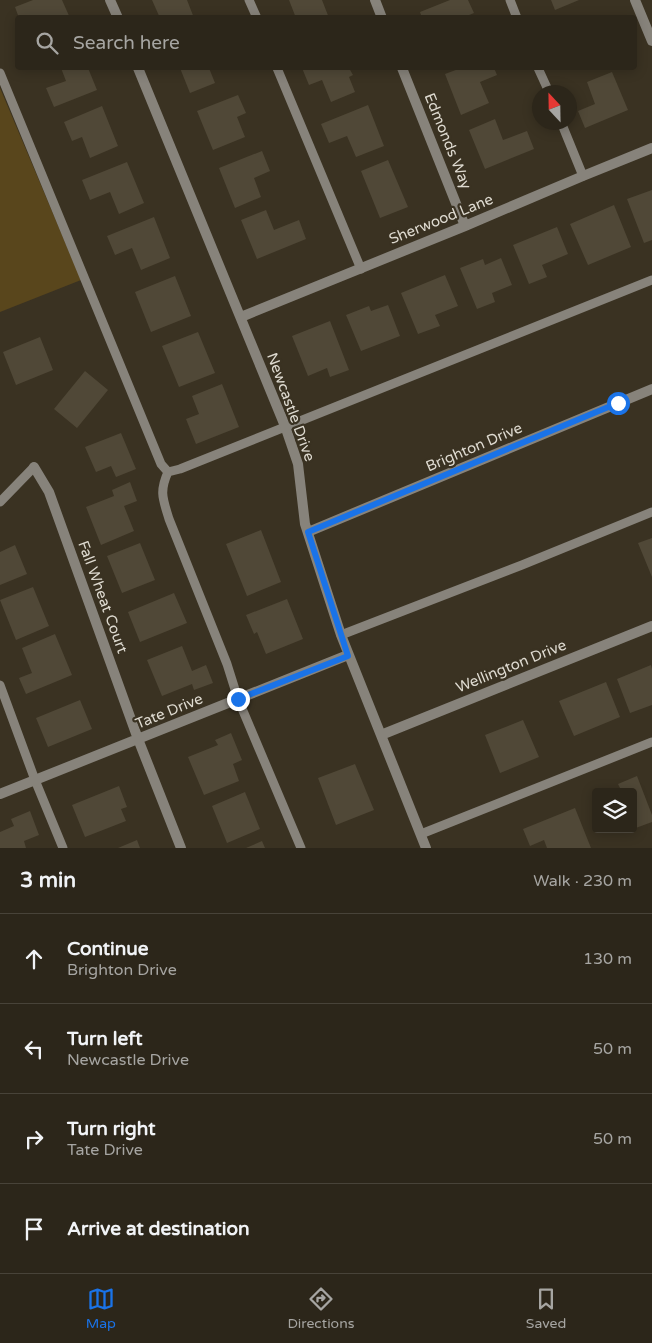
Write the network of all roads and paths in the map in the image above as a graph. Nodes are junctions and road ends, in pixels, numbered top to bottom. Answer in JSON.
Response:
{"nodes":[{"id":1,"x":110,"y":0,"type":"edge"},
{"id":2,"x":249,"y":0,"type":"edge"},
{"id":3,"x":375,"y":0,"type":"edge"},
{"id":4,"x":510,"y":0,"type":"edge"},
{"id":5,"x":635,"y":0,"type":"edge"},
{"id":6,"x":117,"y":15,"type":"edge"},
{"id":7,"x":256,"y":15,"type":"edge"},
{"id":8,"x":381,"y":15,"type":"edge"},
{"id":9,"x":516,"y":15,"type":"edge"},
{"id":10,"x":652,"y":41,"type":"edge"},
{"id":11,"x":139,"y":70,"type":"edge"},
{"id":12,"x":278,"y":70,"type":"edge"},
{"id":13,"x":403,"y":70,"type":"edge"},
{"id":14,"x":539,"y":70,"type":"edge"},
{"id":15,"x":0,"y":74,"type":"edge"},
{"id":16,"x":546,"y":85,"type":"edge"},
{"id":17,"x":564,"y":130,"type":"edge"},
{"id":18,"x":652,"y":148,"type":"edge"},
{"id":19,"x":583,"y":176,"type":"junction"},
{"id":20,"x":465,"y":226,"type":"junction"},
{"id":21,"x":361,"y":268,"type":"junction"},
{"id":22,"x":652,"y":280,"type":"edge"},
{"id":23,"x":241,"y":317,"type":"junction"},
{"id":24,"x":652,"y":389,"type":"edge"},
{"id":25,"x":285,"y":426,"type":"junction"},
{"id":26,"x":34,"y":467,"type":"joint"},
{"id":27,"x":168,"y":472,"type":"junction"},
{"id":28,"x":0,"y":502,"type":"edge"},
{"id":29,"x":652,"y":512,"type":"edge"},
{"id":30,"x":308,"y":532,"type":"junction"},
{"id":31,"x":652,"y":626,"type":"edge"},
{"id":32,"x":341,"y":635,"type":"junction"},
{"id":33,"x":348,"y":656,"type":"junction"},
{"id":34,"x":0,"y":684,"type":"edge"},
{"id":35,"x":238,"y":699,"type":"junction"},
{"id":36,"x":381,"y":735,"type":"junction"},
{"id":37,"x":138,"y":739,"type":"junction"},
{"id":38,"x":652,"y":742,"type":"edge"},
{"id":39,"x":35,"y":780,"type":"junction"},
{"id":40,"x":0,"y":794,"type":"edge"},
{"id":41,"x":421,"y":834,"type":"junction"},
{"id":42,"x":63,"y":848,"type":"edge"},
{"id":43,"x":181,"y":848,"type":"edge"},
{"id":44,"x":301,"y":848,"type":"edge"},
{"id":45,"x":426,"y":848,"type":"edge"}],
"edges":[{"from":1,"to":6,"type":"street"},
{"from":2,"to":7,"type":"lane"},
{"from":3,"to":8,"type":"street"},
{"from":4,"to":9,"type":"lane"},
{"from":5,"to":10,"type":"street"},
{"from":11,"to":23,"type":"street","name":"Newcastle Drive"},
{"from":12,"to":21,"type":"lane"},
{"from":13,"to":20,"type":"street","name":"Edmonds Way"},
{"from":14,"to":16,"type":"lane"},
{"from":15,"to":27,"type":"lane"},
{"from":17,"to":19,"type":"lane"},
{"from":18,"to":19,"type":"street","name":"Sherwood Lane"},
{"from":19,"to":20,"type":"street","name":"Sherwood Lane"},
{"from":20,"to":21,"type":"street","name":"Sherwood Lane"},
{"from":21,"to":23,"type":"street","name":"Sherwood Lane"},
{"from":22,"to":25,"type":"lane"},
{"from":23,"to":25,"type":"street","name":"Newcastle Drive"},
{"from":24,"to":30,"type":"street","name":"Brighton Drive"},
{"from":25,"to":27,"type":"lane"},
{"from":25,"to":30,"type":"street","name":"Newcastle Drive"},
{"from":26,"to":28,"type":"lane"},
{"from":26,"to":37,"type":"street","name":"Fall Wheat Court"},
{"from":27,"to":35,"type":"lane"},
{"from":29,"to":32,"type":"lane"},
{"from":30,"to":32,"type":"street","name":"Newcastle Drive"},
{"from":31,"to":36,"type":"street","name":"Wellington Drive"},
{"from":32,"to":33,"type":"street","name":"Newcastle Drive"},
{"from":33,"to":35,"type":"street","name":"Tate Drive"},
{"from":33,"to":36,"type":"street","name":"Newcastle Drive"},
{"from":34,"to":39,"type":"lane"},
{"from":35,"to":37,"type":"street","name":"Tate Drive"},
{"from":35,"to":44,"type":"lane"},
{"from":36,"to":41,"type":"street","name":"Newcastle Drive"},
{"from":37,"to":39,"type":"street","name":"Tate Drive"},
{"from":37,"to":43,"type":"street","name":"Fall Wheat Court"},
{"from":38,"to":41,"type":"lane"},
{"from":39,"to":40,"type":"street","name":"Tate Drive"},
{"from":39,"to":42,"type":"lane"},
{"from":41,"to":45,"type":"street","name":"Newcastle Drive"}]}
